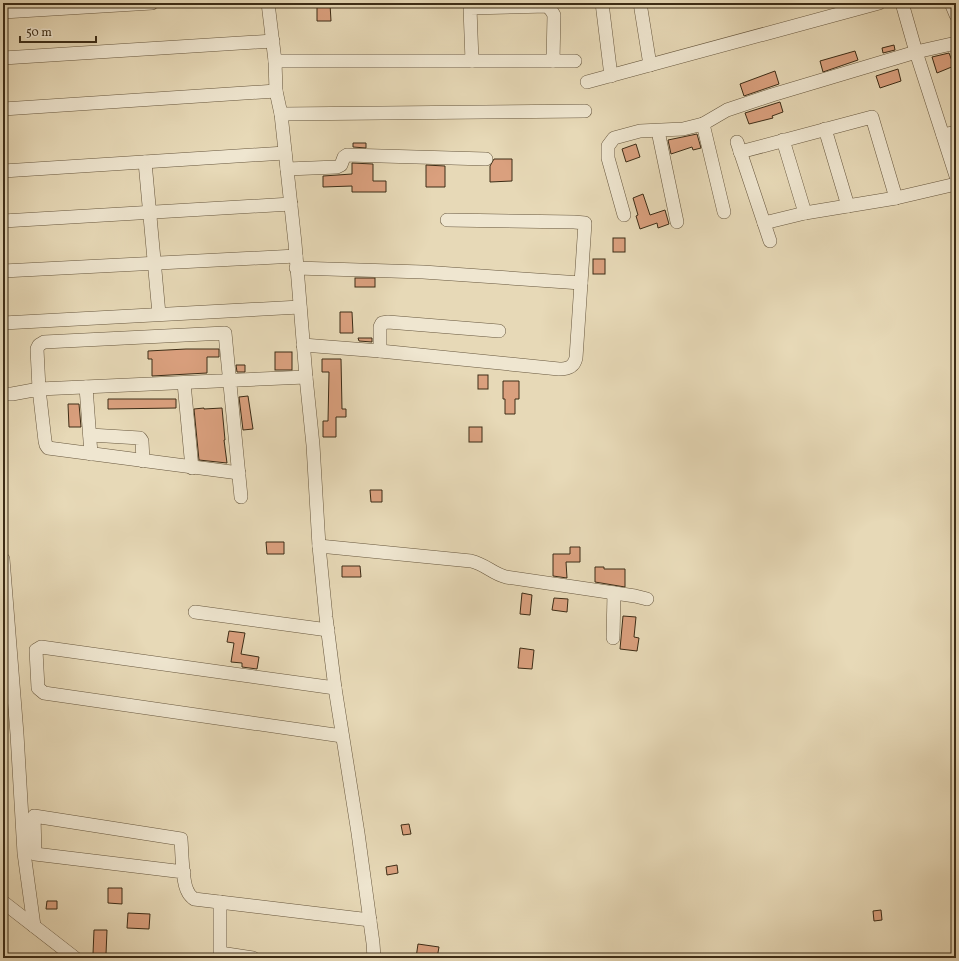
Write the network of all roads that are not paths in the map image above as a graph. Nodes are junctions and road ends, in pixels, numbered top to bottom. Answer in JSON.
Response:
{"nodes":[{"id":1,"x":152,"y":3,"type":"edge"},
{"id":2,"x":268,"y":3,"type":"edge"},
{"id":3,"x":602,"y":3,"type":"edge"},
{"id":4,"x":640,"y":3,"type":"edge"},
{"id":5,"x":879,"y":3,"type":"edge"},
{"id":6,"x":902,"y":3,"type":"edge"},
{"id":7,"x":951,"y":3,"type":"edge"},
{"id":8,"x":3,"y":12,"type":"edge"},
{"id":9,"x":956,"y":14,"type":"edge"},
{"id":10,"x":273,"y":41,"type":"junction"},
{"id":11,"x":956,"y":43,"type":"edge"},
{"id":12,"x":916,"y":52,"type":"junction"},
{"id":13,"x":3,"y":58,"type":"edge"},
{"id":14,"x":274,"y":61,"type":"junction"},
{"id":15,"x":472,"y":61,"type":"junction"},
{"id":16,"x":553,"y":61,"type":"junction"},
{"id":17,"x":574,"y":61,"type":"dead end"},
{"id":18,"x":650,"y":65,"type":"junction"},
{"id":19,"x":612,"y":76,"type":"junction"},
{"id":20,"x":587,"y":82,"type":"dead end"},
{"id":21,"x":276,"y":91,"type":"junction"},
{"id":22,"x":3,"y":109,"type":"edge"},
{"id":23,"x":585,"y":111,"type":"dead end"},
{"id":24,"x":281,"y":114,"type":"junction"},
{"id":25,"x":703,"y":124,"type":"junction"},
{"id":26,"x":825,"y":128,"type":"junction"},
{"id":27,"x":658,"y":131,"type":"junction"},
{"id":28,"x":950,"y":133,"type":"edge"},
{"id":29,"x":783,"y":140,"type":"junction"},
{"id":30,"x":285,"y":153,"type":"junction"},
{"id":31,"x":486,"y":159,"type":"dead end"},
{"id":32,"x":145,"y":162,"type":"junction"},
{"id":33,"x":287,"y":169,"type":"junction"},
{"id":34,"x":3,"y":170,"type":"edge"},
{"id":35,"x":956,"y":176,"type":"edge"},
{"id":36,"x":956,"y":184,"type":"edge"},
{"id":37,"x":896,"y":198,"type":"junction"},
{"id":38,"x":291,"y":204,"type":"junction"},
{"id":39,"x":848,"y":206,"type":"junction"},
{"id":40,"x":724,"y":212,"type":"dead end"},
{"id":41,"x":150,"y":213,"type":"junction"},
{"id":42,"x":805,"y":213,"type":"junction"},
{"id":43,"x":624,"y":215,"type":"dead end"},
{"id":44,"x":447,"y":220,"type":"dead end"},
{"id":45,"x":3,"y":221,"type":"edge"},
{"id":46,"x":677,"y":222,"type":"dead end"},
{"id":47,"x":764,"y":223,"type":"junction"},
{"id":48,"x":770,"y":241,"type":"dead end"},
{"id":49,"x":296,"y":262,"type":"junction"},
{"id":50,"x":155,"y":263,"type":"junction"},
{"id":51,"x":3,"y":271,"type":"edge"},
{"id":52,"x":577,"y":282,"type":"junction"},
{"id":53,"x":300,"y":307,"type":"junction"},
{"id":54,"x":159,"y":314,"type":"junction"},
{"id":55,"x":224,"y":319,"type":"dead end"},
{"id":56,"x":3,"y":323,"type":"edge"},
{"id":57,"x":499,"y":331,"type":"dead end"},
{"id":58,"x":225,"y":332,"type":"junction"},
{"id":59,"x":303,"y":345,"type":"junction"},
{"id":60,"x":380,"y":351,"type":"junction"},
{"id":61,"x":306,"y":377,"type":"junction"},
{"id":62,"x":229,"y":381,"type":"junction"},
{"id":63,"x":184,"y":382,"type":"junction"},
{"id":64,"x":86,"y":387,"type":"junction"},
{"id":65,"x":39,"y":389,"type":"junction"},
{"id":66,"x":3,"y":394,"type":"edge"},
{"id":67,"x":90,"y":435,"type":"junction"},
{"id":68,"x":91,"y":454,"type":"junction"},
{"id":69,"x":143,"y":461,"type":"junction"},
{"id":70,"x":192,"y":468,"type":"junction"},
{"id":71,"x":239,"y":473,"type":"junction"},
{"id":72,"x":241,"y":497,"type":"dead end"},
{"id":73,"x":319,"y":546,"type":"junction"},
{"id":74,"x":3,"y":559,"type":"edge"},
{"id":75,"x":614,"y":593,"type":"junction"},
{"id":76,"x":648,"y":598,"type":"dead end"},
{"id":77,"x":195,"y":612,"type":"dead end"},
{"id":78,"x":328,"y":630,"type":"junction"},
{"id":79,"x":613,"y":638,"type":"dead end"},
{"id":80,"x":335,"y":688,"type":"junction"},
{"id":81,"x":342,"y":736,"type":"junction"},
{"id":82,"x":184,"y":872,"type":"junction"},
{"id":83,"x":3,"y":902,"type":"edge"},
{"id":84,"x":220,"y":902,"type":"junction"},
{"id":85,"x":370,"y":920,"type":"junction"},
{"id":86,"x":34,"y":926,"type":"junction"},
{"id":87,"x":75,"y":958,"type":"edge"},
{"id":88,"x":253,"y":958,"type":"edge"},
{"id":89,"x":374,"y":958,"type":"edge"}],
"edges":[{"from":1,"to":8,"type":"street"},
{"from":2,"to":10,"type":"street"},
{"from":3,"to":19,"type":"street"},
{"from":4,"to":18,"type":"street"},
{"from":5,"to":18,"type":"street"},
{"from":6,"to":12,"type":"street"},
{"from":7,"to":9,"type":"street"},
{"from":10,"to":13,"type":"street"},
{"from":10,"to":14,"type":"street"},
{"from":11,"to":12,"type":"street"},
{"from":12,"to":25,"type":"street"},
{"from":12,"to":28,"type":"street"},
{"from":14,"to":15,"type":"street"},
{"from":14,"to":21,"type":"street"},
{"from":15,"to":16,"type":"street"},
{"from":15,"to":16,"type":"street"},
{"from":16,"to":17,"type":"street"},
{"from":18,"to":19,"type":"street"},
{"from":19,"to":20,"type":"street"},
{"from":21,"to":22,"type":"street"},
{"from":21,"to":24,"type":"street"},
{"from":23,"to":24,"type":"street"},
{"from":24,"to":30,"type":"street"},
{"from":25,"to":27,"type":"street"},
{"from":25,"to":40,"type":"street"},
{"from":26,"to":29,"type":"street"},
{"from":26,"to":37,"type":"street"},
{"from":26,"to":39,"type":"street"},
{"from":27,"to":43,"type":"street"},
{"from":27,"to":46,"type":"street"},
{"from":28,"to":35,"type":"street"},
{"from":29,"to":42,"type":"street"},
{"from":29,"to":47,"type":"street"},
{"from":30,"to":32,"type":"street"},
{"from":30,"to":33,"type":"street"},
{"from":31,"to":33,"type":"street"},
{"from":32,"to":34,"type":"street"},
{"from":32,"to":41,"type":"street"},
{"from":33,"to":38,"type":"street"},
{"from":36,"to":37,"type":"street"},
{"from":37,"to":39,"type":"street"},
{"from":38,"to":41,"type":"street"},
{"from":38,"to":49,"type":"street"},
{"from":39,"to":42,"type":"street"},
{"from":41,"to":45,"type":"street"},
{"from":41,"to":50,"type":"street"},
{"from":42,"to":47,"type":"street"},
{"from":44,"to":52,"type":"street"},
{"from":47,"to":48,"type":"street"},
{"from":49,"to":50,"type":"street"},
{"from":49,"to":52,"type":"street"},
{"from":49,"to":53,"type":"street"},
{"from":50,"to":51,"type":"street"},
{"from":50,"to":54,"type":"street"},
{"from":52,"to":60,"type":"street"},
{"from":53,"to":54,"type":"street"},
{"from":53,"to":59,"type":"street"},
{"from":54,"to":56,"type":"street"},
{"from":55,"to":58,"type":"street"},
{"from":57,"to":60,"type":"street"},
{"from":58,"to":62,"type":"street"},
{"from":58,"to":65,"type":"street"},
{"from":59,"to":60,"type":"street"},
{"from":59,"to":61,"type":"street"},
{"from":61,"to":62,"type":"street"},
{"from":61,"to":73,"type":"street"},
{"from":62,"to":63,"type":"street"},
{"from":62,"to":71,"type":"street"},
{"from":63,"to":64,"type":"street"},
{"from":63,"to":70,"type":"street"},
{"from":64,"to":65,"type":"street"},
{"from":64,"to":67,"type":"street"},
{"from":65,"to":66,"type":"street"},
{"from":65,"to":68,"type":"street"},
{"from":67,"to":68,"type":"street"},
{"from":67,"to":69,"type":"street"},
{"from":68,"to":69,"type":"street"},
{"from":69,"to":70,"type":"street"},
{"from":70,"to":71,"type":"street"},
{"from":71,"to":72,"type":"street"},
{"from":73,"to":75,"type":"street"},
{"from":73,"to":78,"type":"street"},
{"from":74,"to":86,"type":"street"},
{"from":75,"to":76,"type":"street"},
{"from":75,"to":79,"type":"street"},
{"from":77,"to":78,"type":"street"},
{"from":78,"to":80,"type":"street"},
{"from":80,"to":81,"type":"street"},
{"from":80,"to":81,"type":"street"},
{"from":81,"to":85,"type":"street"},
{"from":82,"to":82,"type":"street"},
{"from":82,"to":84,"type":"street"},
{"from":83,"to":86,"type":"street"},
{"from":84,"to":85,"type":"street"},
{"from":84,"to":88,"type":"street"},
{"from":85,"to":89,"type":"street"},
{"from":86,"to":87,"type":"street"}]}
